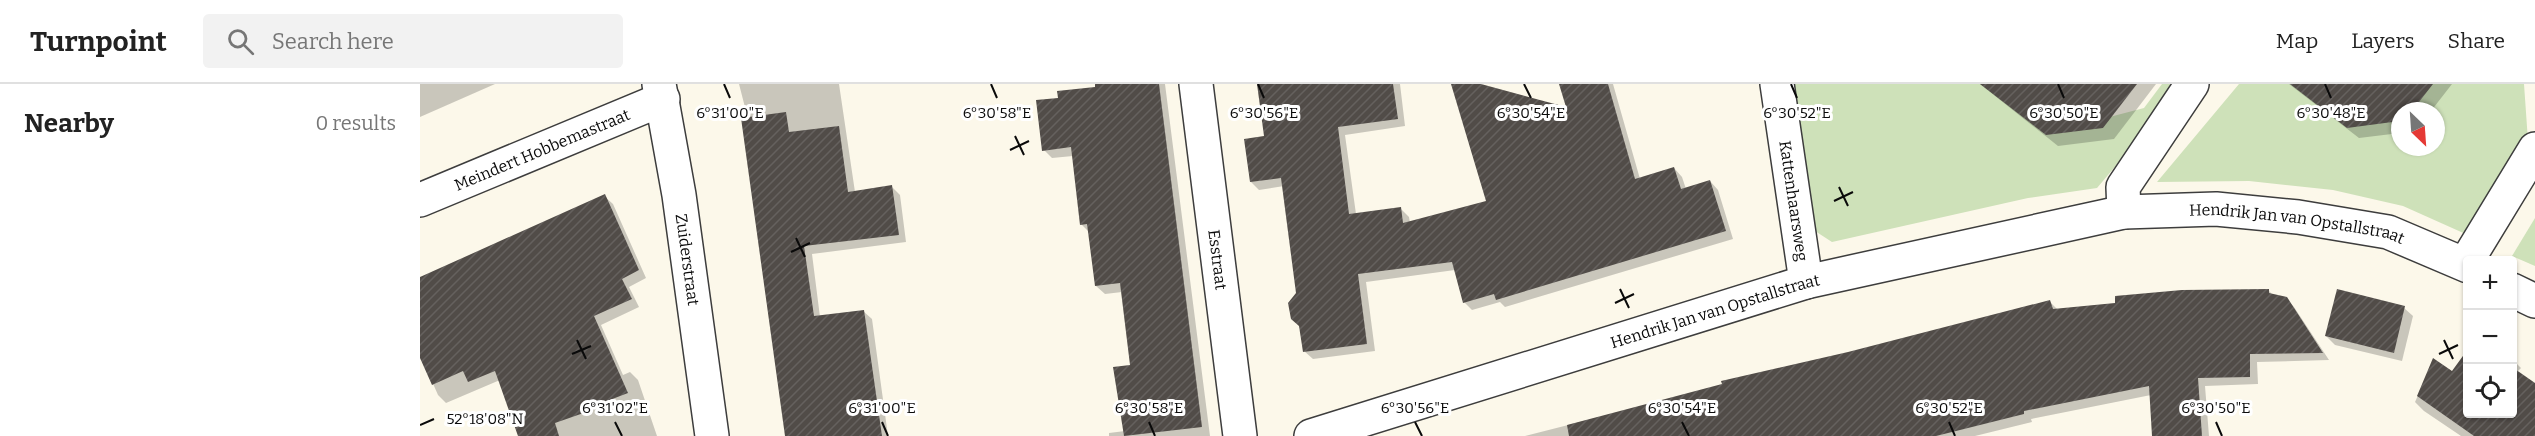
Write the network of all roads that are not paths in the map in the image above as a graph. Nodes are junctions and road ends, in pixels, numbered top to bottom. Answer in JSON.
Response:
{"nodes":[{"id":1,"x":1196,"y":84,"type":"edge"},
{"id":2,"x":1777,"y":84,"type":"edge"},
{"id":3,"x":2192,"y":84,"type":"edge"},
{"id":4,"x":661,"y":91,"type":"edge"},
{"id":5,"x":2535,"y":149,"type":"edge"},
{"id":6,"x":420,"y":200,"type":"edge"},
{"id":7,"x":2124,"y":212,"type":"junction"},
{"id":8,"x":2471,"y":256,"type":"edge"},
{"id":9,"x":2463,"y":264,"type":"edge"},
{"id":10,"x":1806,"y":282,"type":"junction"},
{"id":11,"x":2517,"y":292,"type":"edge"},
{"id":12,"x":2535,"y":301,"type":"edge"},
{"id":13,"x":712,"y":436,"type":"edge"},
{"id":14,"x":1240,"y":436,"type":"edge"},
{"id":15,"x":1311,"y":436,"type":"edge"}],
"edges":[{"from":1,"to":14,"type":"street","name":"Esstraat"},
{"from":2,"to":10,"type":"street","name":"Kattenhaarsweg"},
{"from":3,"to":7,"type":"street"},
{"from":4,"to":6,"type":"street","name":"Meindert Hobbemastraat"},
{"from":4,"to":13,"type":"street","name":"Zuiderstraat"},
{"from":5,"to":8,"type":"street","name":"Hendrik Jan van Opstallstraat"},
{"from":7,"to":9,"type":"street","name":"Hendrik Jan van Opstallstraat"},
{"from":7,"to":10,"type":"street","name":"Hendrik Jan van Opstallstraat"},
{"from":10,"to":15,"type":"street","name":"Hendrik Jan van Opstallstraat"},
{"from":11,"to":12,"type":"street"}]}
